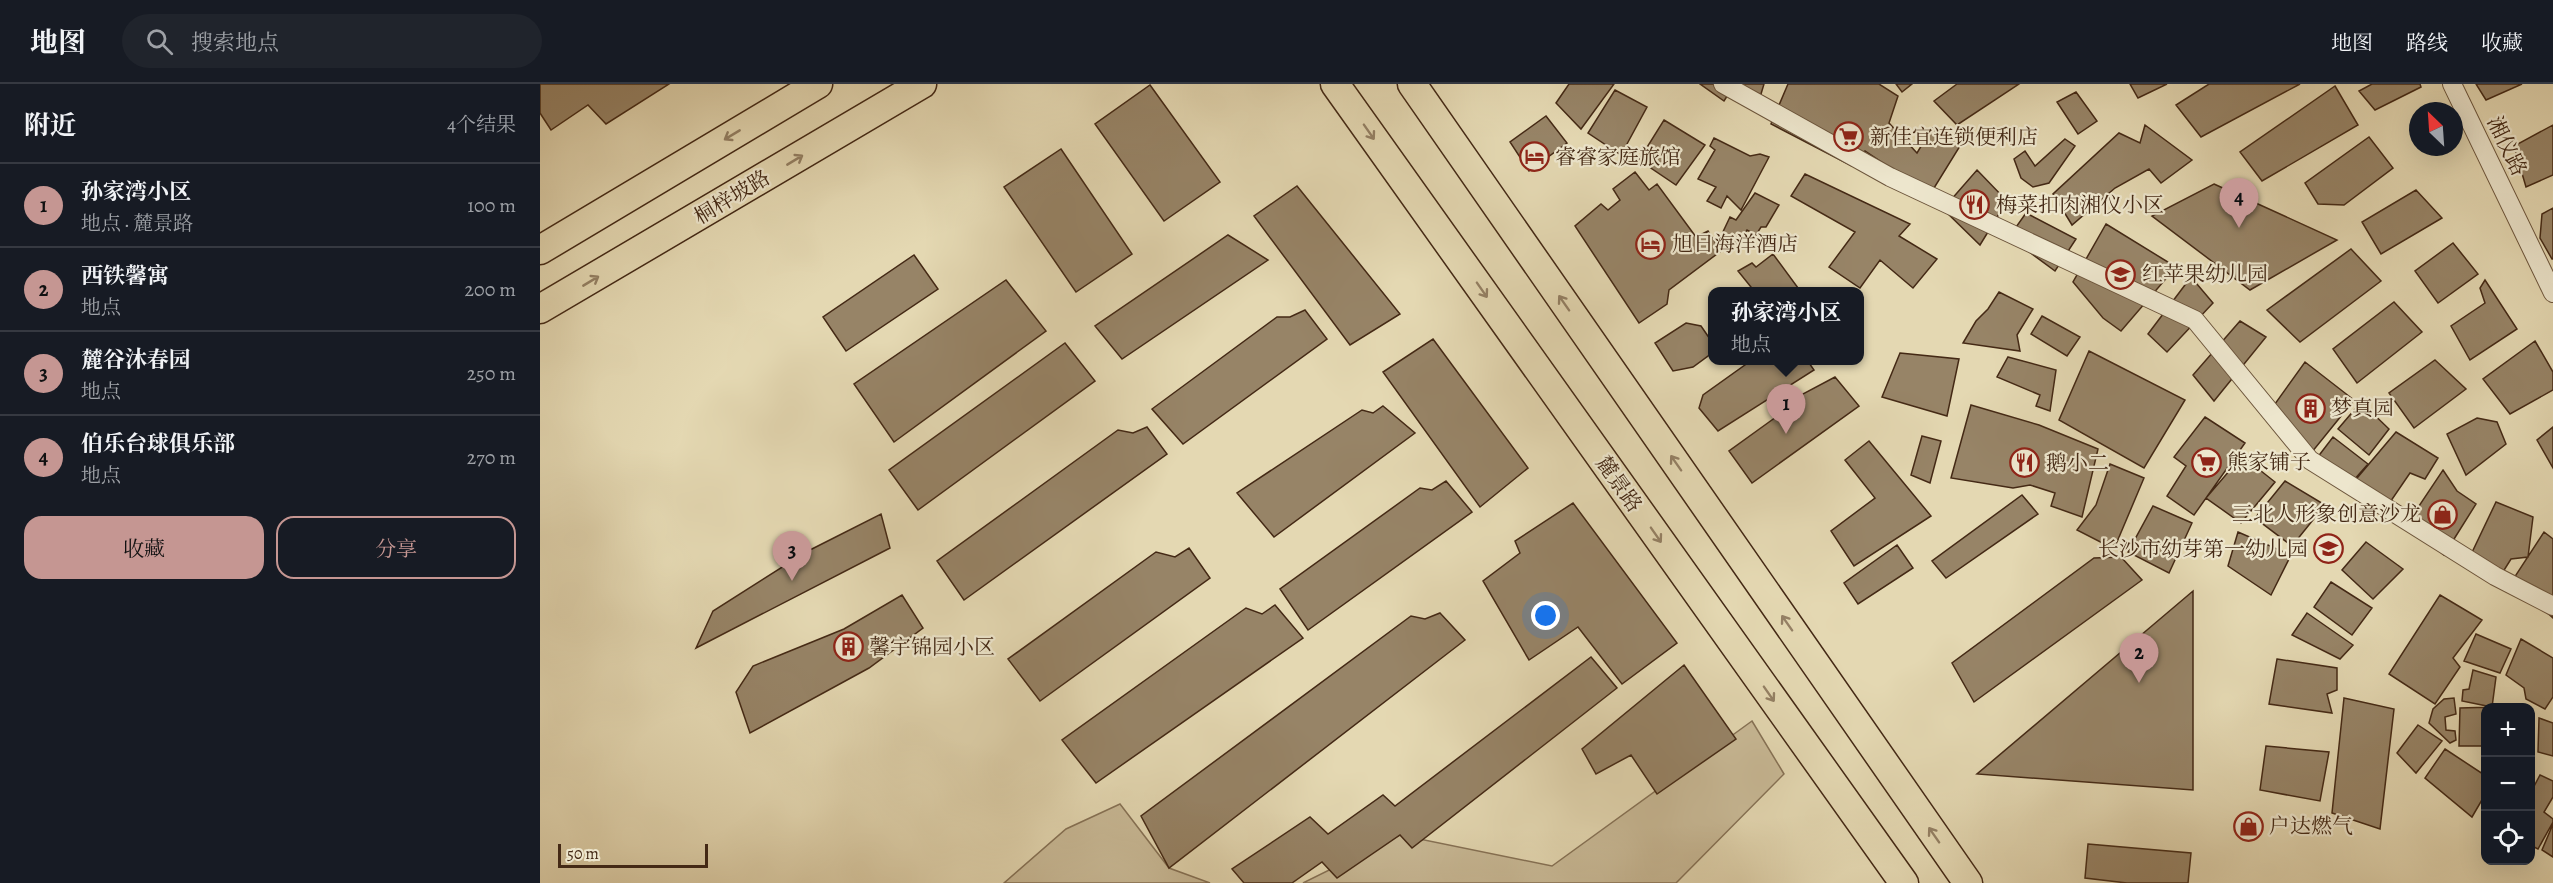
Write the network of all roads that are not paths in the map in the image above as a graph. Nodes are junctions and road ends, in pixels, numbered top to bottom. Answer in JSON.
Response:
{"nodes":[{"id":1,"x":818,"y":84,"type":"edge"},
{"id":2,"x":922,"y":84,"type":"edge"},
{"id":3,"x":1335,"y":84,"type":"edge"},
{"id":4,"x":1412,"y":84,"type":"edge"},
{"id":5,"x":1723,"y":84,"type":"edge"},
{"id":6,"x":2452,"y":84,"type":"edge"},
{"id":7,"x":540,"y":250,"type":"edge"},
{"id":8,"x":2553,"y":293,"type":"edge"},
{"id":9,"x":540,"y":309,"type":"edge"},
{"id":10,"x":2553,"y":606,"type":"edge"},
{"id":11,"x":1904,"y":883,"type":"edge"},
{"id":12,"x":1968,"y":883,"type":"edge"}],
"edges":[{"from":1,"to":7,"type":"main road","one_way":true},
{"from":9,"to":2,"type":"main road","name":"桐梓坡路","one_way":true},
{"from":3,"to":11,"type":"main road","name":"麓景路","one_way":true},
{"from":12,"to":4,"type":"main road","one_way":true},
{"from":5,"to":10,"type":"street"},
{"from":6,"to":8,"type":"street","name":"湘仪路"}]}
